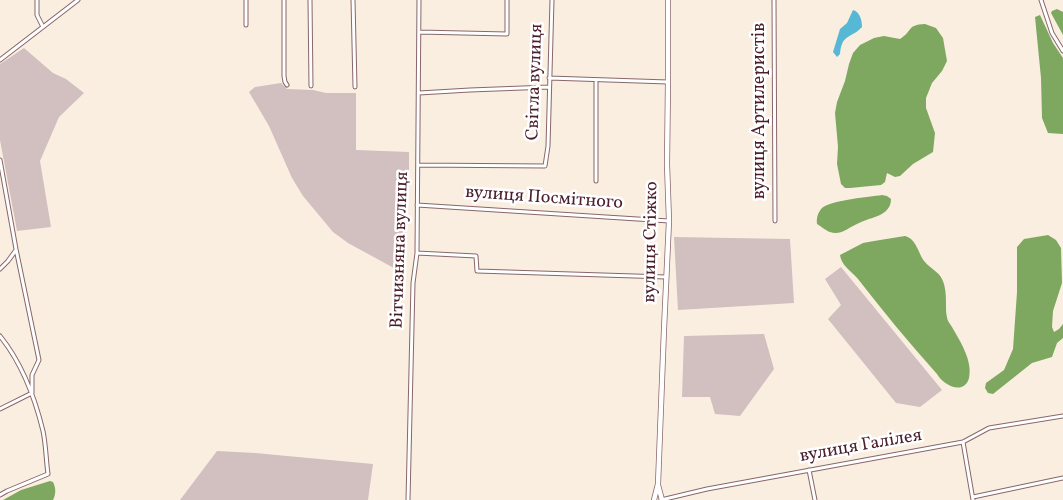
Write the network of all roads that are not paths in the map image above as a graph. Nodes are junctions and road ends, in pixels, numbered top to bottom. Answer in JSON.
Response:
{"nodes":[{"id":1,"x":37,"y":0,"type":"edge"},
{"id":2,"x":78,"y":0,"type":"edge"},
{"id":3,"x":246,"y":0,"type":"edge"},
{"id":4,"x":284,"y":0,"type":"edge"},
{"id":5,"x":310,"y":0,"type":"edge"},
{"id":6,"x":353,"y":0,"type":"edge"},
{"id":7,"x":419,"y":0,"type":"edge"},
{"id":8,"x":507,"y":0,"type":"edge"},
{"id":9,"x":552,"y":0,"type":"edge"},
{"id":10,"x":668,"y":0,"type":"edge"},
{"id":11,"x":774,"y":0,"type":"edge"},
{"id":12,"x":1041,"y":0,"type":"edge"},
{"id":13,"x":246,"y":25,"type":"dead end"},
{"id":14,"x":42,"y":27,"type":"junction"},
{"id":15,"x":419,"y":32,"type":"junction"},
{"id":16,"x":1063,"y":51,"type":"edge"},
{"id":17,"x":0,"y":60,"type":"edge"},
{"id":18,"x":549,"y":78,"type":"junction"},
{"id":19,"x":596,"y":80,"type":"junction"},
{"id":20,"x":668,"y":82,"type":"junction"},
{"id":21,"x":287,"y":85,"type":"dead end"},
{"id":22,"x":310,"y":86,"type":"dead end"},
{"id":23,"x":354,"y":87,"type":"dead end"},
{"id":24,"x":549,"y":87,"type":"junction"},
{"id":25,"x":418,"y":93,"type":"junction"},
{"id":26,"x":0,"y":160,"type":"edge"},
{"id":27,"x":418,"y":164,"type":"junction"},
{"id":28,"x":1,"y":170,"type":"edge"},
{"id":29,"x":596,"y":181,"type":"dead end"},
{"id":30,"x":417,"y":205,"type":"junction"},
{"id":31,"x":776,"y":221,"type":"dead end"},
{"id":32,"x":669,"y":222,"type":"junction"},
{"id":33,"x":16,"y":249,"type":"junction"},
{"id":34,"x":417,"y":253,"type":"junction"},
{"id":35,"x":0,"y":269,"type":"edge"},
{"id":36,"x":666,"y":277,"type":"junction"},
{"id":37,"x":0,"y":336,"type":"edge"},
{"id":38,"x":32,"y":393,"type":"junction"},
{"id":39,"x":0,"y":409,"type":"edge"},
{"id":40,"x":1063,"y":416,"type":"edge"},
{"id":41,"x":962,"y":442,"type":"junction"},
{"id":42,"x":809,"y":470,"type":"junction"},
{"id":43,"x":1063,"y":478,"type":"edge"},
{"id":44,"x":658,"y":484,"type":"junction"},
{"id":45,"x":0,"y":495,"type":"edge"},
{"id":46,"x":973,"y":499,"type":"edge"},
{"id":47,"x":408,"y":500,"type":"edge"},
{"id":48,"x":654,"y":500,"type":"edge"},
{"id":49,"x":662,"y":500,"type":"edge"},
{"id":50,"x":814,"y":500,"type":"edge"}],
"edges":[{"from":1,"to":14,"type":"street"},
{"from":2,"to":14,"type":"street"},
{"from":3,"to":13,"type":"street"},
{"from":4,"to":21,"type":"street"},
{"from":5,"to":22,"type":"street"},
{"from":6,"to":23,"type":"street"},
{"from":7,"to":15,"type":"street","name":"Вітчизняна вулиця"},
{"from":8,"to":15,"type":"street"},
{"from":9,"to":18,"type":"street","name":"Світла вулиця"},
{"from":10,"to":20,"type":"street","name":"вулиця Стіжко"},
{"from":11,"to":31,"type":"street","name":"вулиця Артилеристів"},
{"from":12,"to":16,"type":"street"},
{"from":14,"to":17,"type":"street"},
{"from":15,"to":25,"type":"street","name":"Вітчизняна вулиця"},
{"from":18,"to":19,"type":"street"},
{"from":18,"to":24,"type":"street","name":"Світла вулиця"},
{"from":19,"to":20,"type":"street"},
{"from":19,"to":29,"type":"street"},
{"from":20,"to":32,"type":"street","name":"вулиця Стіжко"},
{"from":24,"to":25,"type":"street"},
{"from":24,"to":27,"type":"street","name":"Світла вулиця"},
{"from":25,"to":27,"type":"street","name":"Вітчизняна вулиця"},
{"from":26,"to":28,"type":"street"},
{"from":27,"to":30,"type":"street","name":"Вітчизняна вулиця"},
{"from":28,"to":33,"type":"street"},
{"from":30,"to":32,"type":"street","name":"вулиця Посмітного"},
{"from":30,"to":34,"type":"street","name":"Вітчизняна вулиця"},
{"from":32,"to":36,"type":"street","name":"вулиця Стіжко"},
{"from":33,"to":35,"type":"street"},
{"from":33,"to":38,"type":"street"},
{"from":34,"to":36,"type":"street"},
{"from":34,"to":47,"type":"street","name":"Вітчизняна вулиця"},
{"from":36,"to":44,"type":"street","name":"вулиця Стіжко"},
{"from":37,"to":38,"type":"street"},
{"from":38,"to":39,"type":"street"},
{"from":38,"to":45,"type":"street"},
{"from":40,"to":41,"type":"street","name":"вулиця Галілея"},
{"from":41,"to":42,"type":"street","name":"вулиця Галілея"},
{"from":41,"to":46,"type":"street"},
{"from":42,"to":49,"type":"street","name":"вулиця Галілея"},
{"from":42,"to":50,"type":"street"},
{"from":43,"to":46,"type":"street"},
{"from":44,"to":48,"type":"street","name":"вулиця Стіжко"},
{"from":44,"to":49,"type":"street","name":"вулиця Стіжко"}]}
